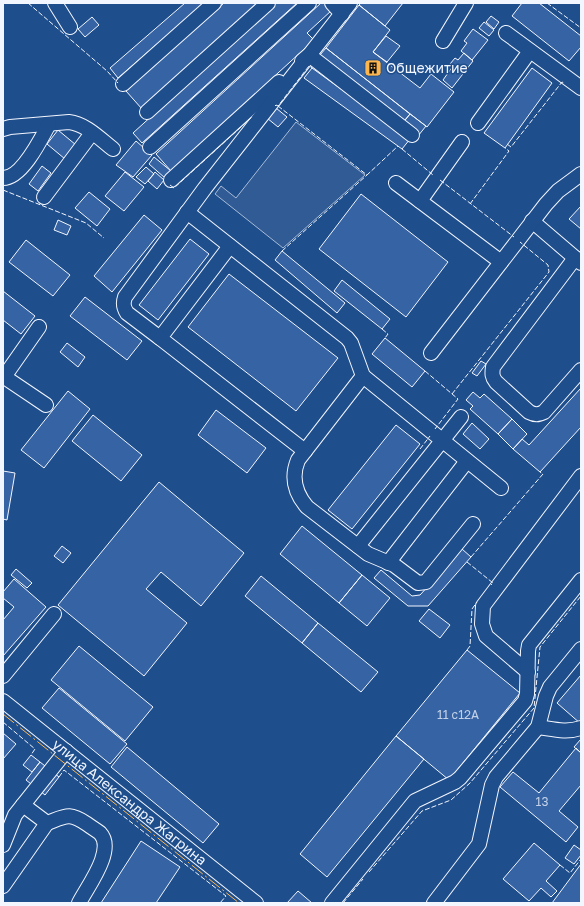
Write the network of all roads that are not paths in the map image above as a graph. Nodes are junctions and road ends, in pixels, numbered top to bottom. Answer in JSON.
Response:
{"nodes":[{"id":1,"x":55,"y":3,"type":"edge"},
{"id":2,"x":214,"y":3,"type":"edge"},
{"id":3,"x":268,"y":3,"type":"edge"},
{"id":4,"x":309,"y":3,"type":"edge"},
{"id":5,"x":332,"y":3,"type":"edge"},
{"id":6,"x":466,"y":3,"type":"edge"},
{"id":7,"x":346,"y":8,"type":"edge"},
{"id":8,"x":70,"y":27,"type":"dead end"},
{"id":9,"x":506,"y":33,"type":"dead end"},
{"id":10,"x":443,"y":41,"type":"dead end"},
{"id":11,"x":530,"y":51,"type":"junction"},
{"id":12,"x":309,"y":55,"type":"junction"},
{"id":13,"x":123,"y":84,"type":"dead end"},
{"id":14,"x":581,"y":88,"type":"edge"},
{"id":15,"x":147,"y":112,"type":"dead end"},
{"id":16,"x":478,"y":123,"type":"dead end"},
{"id":17,"x":49,"y":124,"type":"junction"},
{"id":18,"x":3,"y":129,"type":"edge"},
{"id":19,"x":92,"y":133,"type":"junction"},
{"id":20,"x":412,"y":134,"type":"dead end"},
{"id":21,"x":462,"y":142,"type":"dead end"},
{"id":22,"x":150,"y":147,"type":"dead end"},
{"id":23,"x":113,"y":149,"type":"dead end"},
{"id":24,"x":581,"y":174,"type":"edge"},
{"id":25,"x":3,"y":178,"type":"edge"},
{"id":26,"x":171,"y":180,"type":"dead end"},
{"id":27,"x":396,"y":183,"type":"dead end"},
{"id":28,"x":44,"y":197,"type":"dead end"},
{"id":29,"x":420,"y":201,"type":"junction"},
{"id":30,"x":187,"y":212,"type":"junction"},
{"id":31,"x":532,"y":221,"type":"junction"},
{"id":32,"x":230,"y":246,"type":"junction"},
{"id":33,"x":578,"y":261,"type":"edge"},
{"id":34,"x":501,"y":262,"type":"junction"},
{"id":35,"x":39,"y":327,"type":"dead end"},
{"id":36,"x":160,"y":338,"type":"junction"},
{"id":37,"x":431,"y":353,"type":"dead end"},
{"id":38,"x":581,"y":370,"type":"edge"},
{"id":39,"x":3,"y":376,"type":"edge"},
{"id":40,"x":363,"y":376,"type":"junction"},
{"id":41,"x":46,"y":406,"type":"dead end"},
{"id":42,"x":461,"y":417,"type":"dead end"},
{"id":43,"x":442,"y":441,"type":"junction"},
{"id":44,"x":305,"y":451,"type":"junction"},
{"id":45,"x":467,"y":461,"type":"junction"},
{"id":46,"x":581,"y":476,"type":"edge"},
{"id":47,"x":501,"y":488,"type":"dead end"},
{"id":48,"x":474,"y":524,"type":"dead end"},
{"id":49,"x":358,"y":546,"type":"junction"},
{"id":50,"x":388,"y":563,"type":"junction"},
{"id":51,"x":581,"y":580,"type":"edge"},
{"id":52,"x":54,"y":614,"type":"dead end"},
{"id":53,"x":581,"y":649,"type":"edge"},
{"id":54,"x":528,"y":672,"type":"junction"},
{"id":55,"x":3,"y":676,"type":"edge"},
{"id":56,"x":3,"y":700,"type":"edge"},
{"id":57,"x":538,"y":727,"type":"junction"},
{"id":58,"x":581,"y":728,"type":"edge"},
{"id":59,"x":66,"y":751,"type":"junction"},
{"id":60,"x":23,"y":805,"type":"junction"},
{"id":61,"x":47,"y":823,"type":"junction"},
{"id":62,"x":3,"y":845,"type":"edge"},
{"id":63,"x":3,"y":886,"type":"edge"},
{"id":64,"x":78,"y":903,"type":"edge"},
{"id":65,"x":256,"y":903,"type":"edge"},
{"id":66,"x":332,"y":903,"type":"edge"},
{"id":67,"x":434,"y":903,"type":"edge"}],
"edges":[{"from":1,"to":8,"type":"street"},
{"from":2,"to":13,"type":"street"},
{"from":3,"to":15,"type":"street"},
{"from":4,"to":22,"type":"street"},
{"from":5,"to":7,"type":"street"},
{"from":6,"to":10,"type":"street"},
{"from":7,"to":12,"type":"street"},
{"from":9,"to":11,"type":"street"},
{"from":11,"to":14,"type":"street"},
{"from":11,"to":16,"type":"street"},
{"from":12,"to":20,"type":"street"},
{"from":12,"to":26,"type":"street"},
{"from":12,"to":30,"type":"street"},
{"from":17,"to":18,"type":"street"},
{"from":17,"to":19,"type":"street"},
{"from":17,"to":25,"type":"street"},
{"from":19,"to":23,"type":"street"},
{"from":19,"to":28,"type":"street"},
{"from":21,"to":29,"type":"street"},
{"from":24,"to":31,"type":"street"},
{"from":27,"to":29,"type":"street"},
{"from":29,"to":34,"type":"street"},
{"from":30,"to":32,"type":"street"},
{"from":30,"to":36,"type":"street"},
{"from":31,"to":33,"type":"street"},
{"from":31,"to":34,"type":"street"},
{"from":32,"to":36,"type":"street"},
{"from":32,"to":40,"type":"street"},
{"from":33,"to":38,"type":"street"},
{"from":34,"to":37,"type":"street"},
{"from":35,"to":39,"type":"street"},
{"from":36,"to":44,"type":"street"},
{"from":39,"to":41,"type":"street"},
{"from":40,"to":43,"type":"street"},
{"from":40,"to":44,"type":"street"},
{"from":42,"to":43,"type":"street"},
{"from":43,"to":45,"type":"street"},
{"from":43,"to":49,"type":"street"},
{"from":44,"to":49,"type":"street"},
{"from":45,"to":47,"type":"street"},
{"from":45,"to":50,"type":"street"},
{"from":46,"to":54,"type":"street"},
{"from":48,"to":50,"type":"street"},
{"from":49,"to":50,"type":"street"},
{"from":51,"to":54,"type":"street"},
{"from":52,"to":55,"type":"street"},
{"from":53,"to":57,"type":"street"},
{"from":54,"to":66,"type":"street"},
{"from":56,"to":59,"type":"street","name":"улица Александра Жагрина"},
{"from":57,"to":58,"type":"street"},
{"from":57,"to":67,"type":"street"},
{"from":59,"to":60,"type":"street"},
{"from":59,"to":65,"type":"street","name":"улица Александра Жагрина"},
{"from":60,"to":61,"type":"street"},
{"from":60,"to":62,"type":"street"},
{"from":61,"to":63,"type":"street"},
{"from":61,"to":64,"type":"street"}]}
